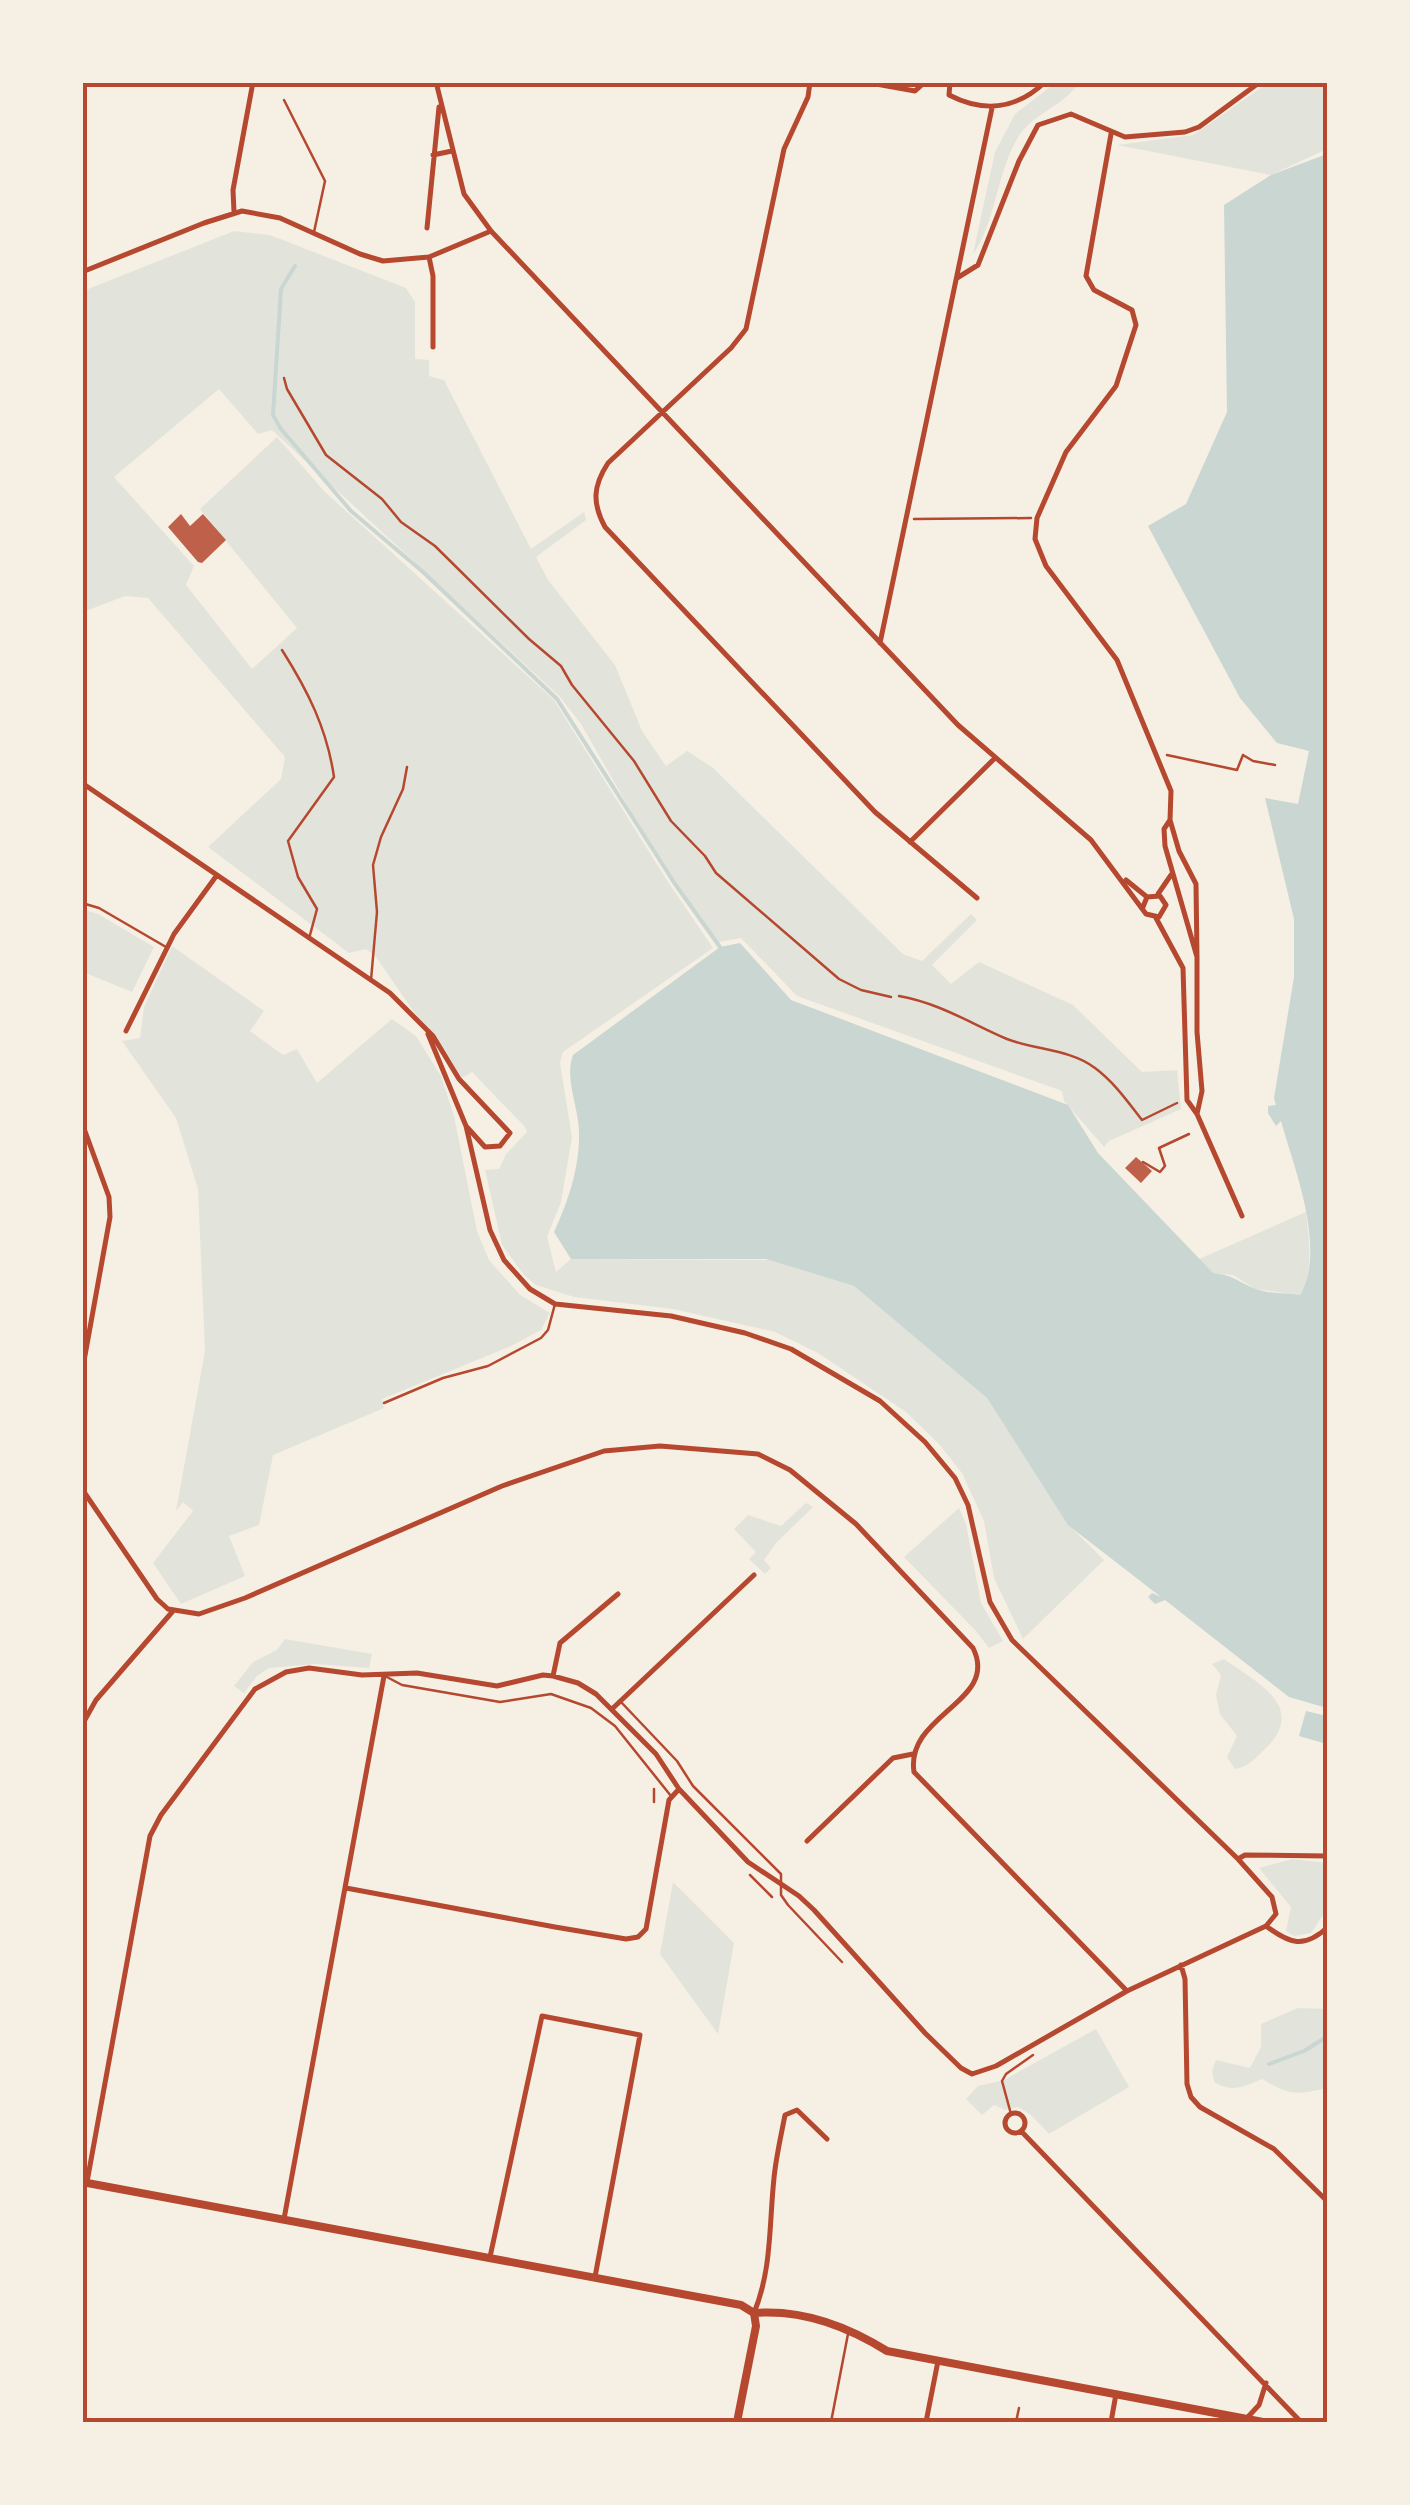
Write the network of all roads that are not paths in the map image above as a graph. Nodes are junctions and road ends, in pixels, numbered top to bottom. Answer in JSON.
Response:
{"nodes":[{"id":1,"x":253,"y":82,"type":"edge"},
{"id":2,"x":436,"y":82,"type":"edge"},
{"id":3,"x":810,"y":82,"type":"edge"},
{"id":4,"x":864,"y":82,"type":"edge"},
{"id":5,"x":924,"y":82,"type":"edge"},
{"id":6,"x":950,"y":82,"type":"edge"},
{"id":7,"x":1045,"y":82,"type":"edge"},
{"id":8,"x":1260,"y":82,"type":"edge"},
{"id":9,"x":284,"y":100,"type":"dead end"},
{"id":10,"x":440,"y":102,"type":"junction"},
{"id":11,"x":992,"y":108,"type":"junction"},
{"id":12,"x":1111,"y":134,"type":"junction"},
{"id":13,"x":452,"y":150,"type":"junction"},
{"id":14,"x":433,"y":155,"type":"junction"},
{"id":15,"x":234,"y":212,"type":"junction"},
{"id":16,"x":428,"y":228,"type":"dead end"},
{"id":17,"x":491,"y":231,"type":"junction"},
{"id":18,"x":314,"y":234,"type":"junction"},
{"id":19,"x":430,"y":257,"type":"junction"},
{"id":20,"x":82,"y":272,"type":"edge"},
{"id":21,"x":957,"y":278,"type":"junction"},
{"id":22,"x":433,"y":347,"type":"dead end"},
{"id":23,"x":662,"y":412,"type":"junction"},
{"id":24,"x":880,"y":643,"type":"junction"},
{"id":25,"x":282,"y":650,"type":"dead end"},
{"id":26,"x":995,"y":758,"type":"junction"},
{"id":27,"x":408,"y":767,"type":"dead end"},
{"id":28,"x":82,"y":783,"type":"edge"},
{"id":29,"x":1170,"y":820,"type":"junction"},
{"id":30,"x":910,"y":842,"type":"junction"},
{"id":31,"x":1172,"y":872,"type":"junction"},
{"id":32,"x":217,"y":875,"type":"junction"},
{"id":33,"x":1120,"y":875,"type":"junction"},
{"id":34,"x":1176,"y":890,"type":"junction"},
{"id":35,"x":1157,"y":894,"type":"junction"},
{"id":36,"x":1147,"y":897,"type":"junction"},
{"id":37,"x":977,"y":898,"type":"dead end"},
{"id":38,"x":82,"y":902,"type":"edge"},
{"id":39,"x":1167,"y":906,"type":"junction"},
{"id":40,"x":1142,"y":907,"type":"junction"},
{"id":41,"x":1156,"y":918,"type":"junction"},
{"id":42,"x":1184,"y":918,"type":"junction"},
{"id":43,"x":309,"y":937,"type":"junction"},
{"id":44,"x":167,"y":948,"type":"junction"},
{"id":45,"x":1197,"y":958,"type":"junction"},
{"id":46,"x":371,"y":981,"type":"junction"},
{"id":47,"x":126,"y":1032,"type":"dead end"},
{"id":48,"x":428,"y":1034,"type":"junction"},
{"id":49,"x":1197,"y":1114,"type":"junction"},
{"id":50,"x":82,"y":1124,"type":"edge"},
{"id":51,"x":466,"y":1126,"type":"junction"},
{"id":52,"x":1242,"y":1216,"type":"dead end"},
{"id":53,"x":555,"y":1304,"type":"junction"},
{"id":54,"x":82,"y":1372,"type":"edge"},
{"id":55,"x":384,"y":1403,"type":"dead end"},
{"id":56,"x":82,"y":1489,"type":"edge"},
{"id":57,"x":754,"y":1574,"type":"dead end"},
{"id":58,"x":618,"y":1594,"type":"dead end"},
{"id":59,"x":171,"y":1610,"type":"junction"},
{"id":60,"x":384,"y":1676,"type":"junction"},
{"id":61,"x":553,"y":1676,"type":"junction"},
{"id":62,"x":620,"y":1701,"type":"junction"},
{"id":63,"x":612,"y":1709,"type":"junction"},
{"id":64,"x":82,"y":1725,"type":"edge"},
{"id":65,"x":913,"y":1754,"type":"junction"},
{"id":66,"x":679,"y":1789,"type":"junction"},
{"id":67,"x":672,"y":1797,"type":"junction"},
{"id":68,"x":807,"y":1841,"type":"dead end"},
{"id":69,"x":1328,"y":1856,"type":"edge"},
{"id":70,"x":1238,"y":1859,"type":"junction"},
{"id":71,"x":781,"y":1884,"type":"junction"},
{"id":72,"x":346,"y":1888,"type":"junction"},
{"id":73,"x":1266,"y":1926,"type":"junction"},
{"id":74,"x":1328,"y":1927,"type":"edge"},
{"id":75,"x":842,"y":1962,"type":"dead end"},
{"id":76,"x":1181,"y":1964,"type":"junction"},
{"id":77,"x":1126,"y":1991,"type":"junction"},
{"id":78,"x":1021,"y":2130,"type":"junction"},
{"id":79,"x":827,"y":2139,"type":"dead end"},
{"id":80,"x":84,"y":2183,"type":"edge"},
{"id":81,"x":1328,"y":2202,"type":"edge"},
{"id":82,"x":284,"y":2219,"type":"junction"},
{"id":83,"x":490,"y":2258,"type":"junction"},
{"id":84,"x":595,"y":2277,"type":"junction"},
{"id":85,"x":754,"y":2312,"type":"junction"},
{"id":86,"x":850,"y":2328,"type":"junction"},
{"id":87,"x":938,"y":2361,"type":"junction"},
{"id":88,"x":1266,"y":2383,"type":"junction"},
{"id":89,"x":1116,"y":2394,"type":"junction"},
{"id":90,"x":1019,"y":2408,"type":"dead end"},
{"id":91,"x":1246,"y":2419,"type":"junction"},
{"id":92,"x":737,"y":2422,"type":"edge"},
{"id":93,"x":831,"y":2422,"type":"edge"},
{"id":94,"x":926,"y":2422,"type":"edge"},
{"id":95,"x":1016,"y":2422,"type":"edge"},
{"id":96,"x":1111,"y":2422,"type":"edge"},
{"id":97,"x":1263,"y":2422,"type":"edge"},
{"id":98,"x":1301,"y":2422,"type":"edge"}],
"edges":[{"from":1,"to":15,"type":"street"},
{"from":2,"to":10,"type":"street"},
{"from":3,"to":23,"type":"street"},
{"from":4,"to":5,"type":"street"},
{"from":6,"to":11,"type":"street"},
{"from":7,"to":11,"type":"street"},
{"from":8,"to":12,"type":"street"},
{"from":9,"to":18,"type":"lane"},
{"from":10,"to":13,"type":"street"},
{"from":10,"to":14,"type":"street"},
{"from":11,"to":21,"type":"street"},
{"from":12,"to":21,"type":"street"},
{"from":12,"to":29,"type":"street"},
{"from":13,"to":14,"type":"street"},
{"from":13,"to":17,"type":"street"},
{"from":14,"to":16,"type":"street"},
{"from":15,"to":18,"type":"street"},
{"from":15,"to":20,"type":"street"},
{"from":17,"to":19,"type":"street"},
{"from":17,"to":23,"type":"street"},
{"from":18,"to":19,"type":"street"},
{"from":19,"to":22,"type":"street"},
{"from":21,"to":24,"type":"street"},
{"from":23,"to":24,"type":"street"},
{"from":23,"to":30,"type":"street"},
{"from":24,"to":26,"type":"street"},
{"from":25,"to":43,"type":"lane"},
{"from":26,"to":30,"type":"street"},
{"from":26,"to":33,"type":"street"},
{"from":27,"to":46,"type":"lane"},
{"from":28,"to":32,"type":"street"},
{"from":29,"to":31,"type":"street"},
{"from":29,"to":45,"type":"street"},
{"from":30,"to":37,"type":"street"},
{"from":31,"to":34,"type":"street"},
{"from":31,"to":35,"type":"street"},
{"from":32,"to":43,"type":"street"},
{"from":32,"to":44,"type":"street"},
{"from":33,"to":36,"type":"street"},
{"from":33,"to":40,"type":"street"},
{"from":34,"to":39,"type":"street"},
{"from":34,"to":42,"type":"street"},
{"from":35,"to":36,"type":"street"},
{"from":35,"to":39,"type":"street"},
{"from":36,"to":40,"type":"street"},
{"from":38,"to":44,"type":"lane"},
{"from":39,"to":41,"type":"street"},
{"from":39,"to":42,"type":"street"},
{"from":40,"to":41,"type":"street"},
{"from":41,"to":49,"type":"street"},
{"from":42,"to":45,"type":"street"},
{"from":43,"to":46,"type":"street"},
{"from":44,"to":47,"type":"street"},
{"from":45,"to":49,"type":"street"},
{"from":46,"to":48,"type":"street"},
{"from":48,"to":51,"type":"street"},
{"from":48,"to":51,"type":"street"},
{"from":49,"to":52,"type":"street"},
{"from":50,"to":54,"type":"street"},
{"from":51,"to":53,"type":"street"},
{"from":53,"to":55,"type":"lane"},
{"from":53,"to":70,"type":"street"},
{"from":56,"to":59,"type":"street"},
{"from":57,"to":62,"type":"street"},
{"from":58,"to":61,"type":"street"},
{"from":59,"to":64,"type":"street"},
{"from":59,"to":65,"type":"street"},
{"from":60,"to":61,"type":"street"},
{"from":60,"to":67,"type":"lane"},
{"from":60,"to":72,"type":"street"},
{"from":60,"to":80,"type":"street"},
{"from":61,"to":63,"type":"street"},
{"from":62,"to":63,"type":"street"},
{"from":62,"to":71,"type":"lane"},
{"from":63,"to":66,"type":"street"},
{"from":65,"to":68,"type":"street"},
{"from":65,"to":77,"type":"street"},
{"from":66,"to":67,"type":"street"},
{"from":66,"to":71,"type":"street"},
{"from":67,"to":72,"type":"street"},
{"from":69,"to":70,"type":"street"},
{"from":70,"to":73,"type":"street"},
{"from":71,"to":75,"type":"lane"},
{"from":71,"to":77,"type":"street"},
{"from":72,"to":82,"type":"street"},
{"from":73,"to":74,"type":"street"},
{"from":73,"to":76,"type":"street"},
{"from":76,"to":77,"type":"street"},
{"from":76,"to":81,"type":"street"},
{"from":78,"to":78,"type":"street"},
{"from":78,"to":88,"type":"street"},
{"from":79,"to":85,"type":"street"},
{"from":80,"to":82,"type":"main road"},
{"from":82,"to":83,"type":"main road"},
{"from":83,"to":84,"type":"main road"},
{"from":83,"to":84,"type":"street"},
{"from":84,"to":85,"type":"main road"},
{"from":85,"to":86,"type":"main road"},
{"from":85,"to":92,"type":"main road"},
{"from":86,"to":87,"type":"main road"},
{"from":86,"to":93,"type":"lane"},
{"from":87,"to":89,"type":"main road"},
{"from":87,"to":94,"type":"street"},
{"from":88,"to":91,"type":"street"},
{"from":88,"to":98,"type":"street"},
{"from":89,"to":91,"type":"main road"},
{"from":89,"to":96,"type":"street"},
{"from":90,"to":95,"type":"lane"},
{"from":91,"to":97,"type":"main road"}]}
